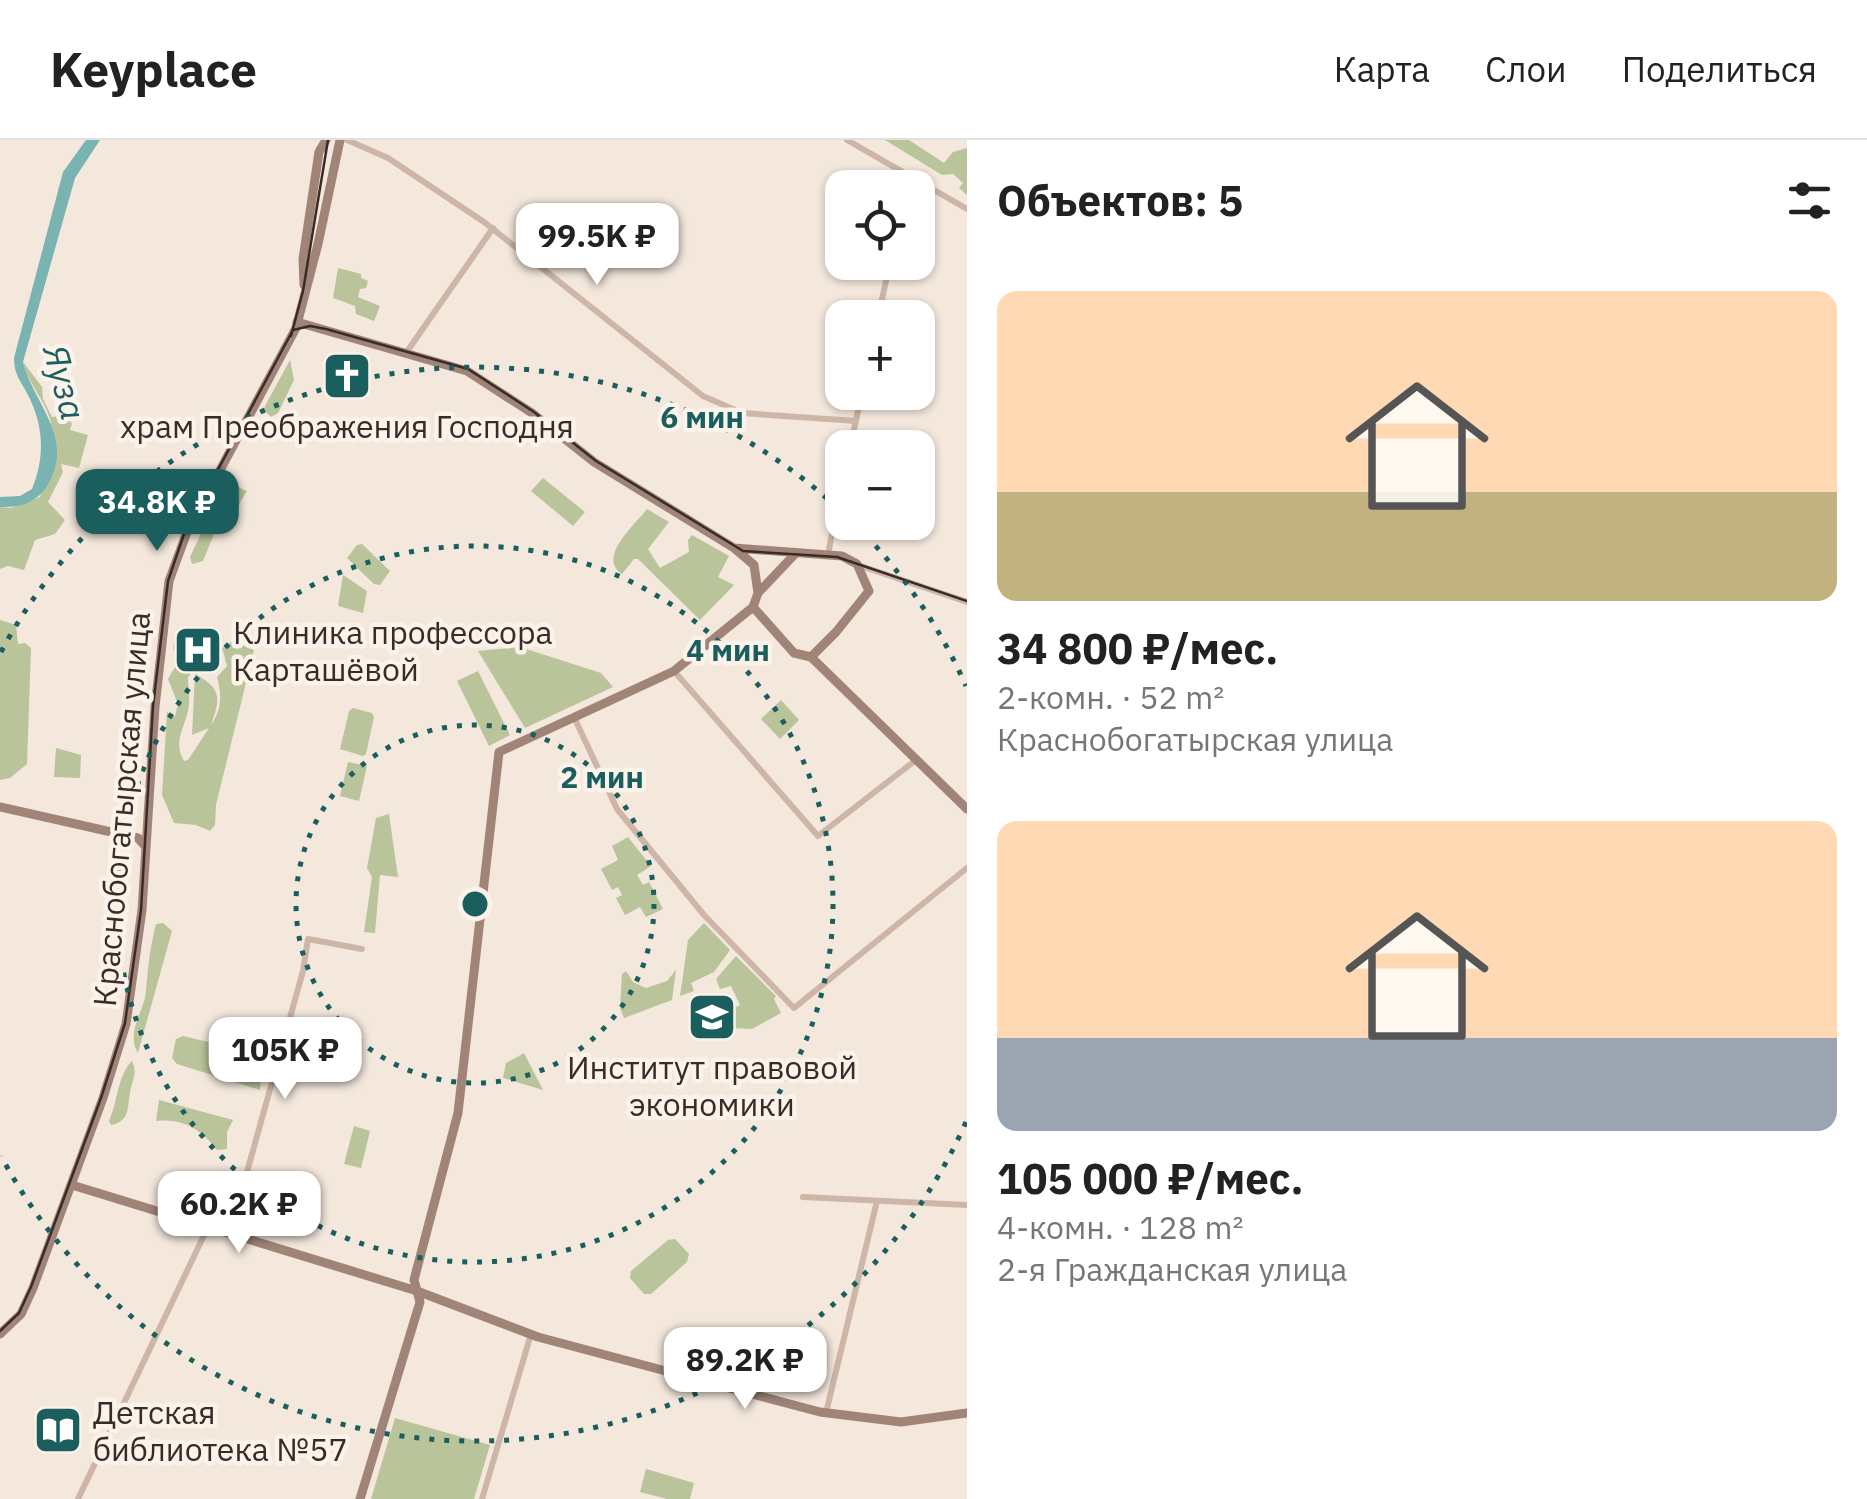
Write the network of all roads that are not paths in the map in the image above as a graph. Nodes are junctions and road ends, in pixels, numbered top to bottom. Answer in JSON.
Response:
{"nodes":[{"id":1,"x":324,"y":140,"type":"edge"},
{"id":2,"x":343,"y":140,"type":"edge"},
{"id":3,"x":846,"y":140,"type":"edge"},
{"id":4,"x":896,"y":170,"type":"edge"},
{"id":5,"x":935,"y":192,"type":"edge"},
{"id":6,"x":967,"y":210,"type":"edge"},
{"id":7,"x":493,"y":228,"type":"junction"},
{"id":8,"x":305,"y":293,"type":"junction"},
{"id":9,"x":297,"y":322,"type":"junction"},
{"id":10,"x":406,"y":354,"type":"junction"},
{"id":11,"x":858,"y":410,"type":"edge"},
{"id":12,"x":856,"y":422,"type":"junction"},
{"id":13,"x":854,"y":430,"type":"edge"},
{"id":14,"x":831,"y":540,"type":"edge"},
{"id":15,"x":734,"y":548,"type":"junction"},
{"id":16,"x":795,"y":554,"type":"junction"},
{"id":17,"x":828,"y":555,"type":"junction"},
{"id":18,"x":856,"y":564,"type":"junction"},
{"id":19,"x":887,"y":577,"type":"junction"},
{"id":20,"x":869,"y":590,"type":"junction"},
{"id":21,"x":758,"y":593,"type":"junction"},
{"id":22,"x":967,"y":602,"type":"edge"},
{"id":23,"x":753,"y":607,"type":"junction"},
{"id":24,"x":811,"y":657,"type":"junction"},
{"id":25,"x":674,"y":671,"type":"junction"},
{"id":26,"x":573,"y":716,"type":"junction"},
{"id":27,"x":916,"y":760,"type":"junction"},
{"id":28,"x":0,"y":807,"type":"edge"},
{"id":29,"x":967,"y":810,"type":"edge"},
{"id":30,"x":147,"y":820,"type":"junction"},
{"id":31,"x":105,"y":831,"type":"junction"},
{"id":32,"x":146,"y":846,"type":"junction"},
{"id":33,"x":967,"y":868,"type":"edge"},
{"id":34,"x":362,"y":949,"type":"dead end"},
{"id":35,"x":72,"y":1185,"type":"junction"},
{"id":36,"x":803,"y":1197,"type":"dead end"},
{"id":37,"x":877,"y":1201,"type":"junction"},
{"id":38,"x":967,"y":1205,"type":"edge"},
{"id":39,"x":209,"y":1226,"type":"junction"},
{"id":40,"x":230,"y":1233,"type":"junction"},
{"id":41,"x":417,"y":1291,"type":"junction"},
{"id":42,"x":0,"y":1334,"type":"edge"},
{"id":43,"x":531,"y":1334,"type":"junction"},
{"id":44,"x":826,"y":1413,"type":"junction"},
{"id":45,"x":967,"y":1414,"type":"edge"},
{"id":46,"x":81,"y":1498,"type":"edge"},
{"id":47,"x":360,"y":1499,"type":"edge"},
{"id":48,"x":482,"y":1499,"type":"edge"}],
"edges":[{"from":1,"to":8,"type":"street","name":"Краснобогатырская улица"},
{"from":2,"to":7,"type":"street"},
{"from":2,"to":8,"type":"street","name":"Краснобогатырская улица"},
{"from":3,"to":4,"type":"street"},
{"from":5,"to":6,"type":"street"},
{"from":7,"to":10,"type":"street"},
{"from":7,"to":12,"type":"street"},
{"from":8,"to":9,"type":"street","name":"Краснобогатырская улица"},
{"from":9,"to":10,"type":"street"},
{"from":9,"to":30,"type":"street","name":"Краснобогатырская улица"},
{"from":10,"to":15,"type":"street"},
{"from":11,"to":12,"type":"street"},
{"from":12,"to":13,"type":"street"},
{"from":14,"to":17,"type":"street"},
{"from":15,"to":16,"type":"street"},
{"from":15,"to":21,"type":"street"},
{"from":16,"to":17,"type":"street"},
{"from":16,"to":21,"type":"street"},
{"from":17,"to":18,"type":"street"},
{"from":18,"to":19,"type":"street"},
{"from":18,"to":20,"type":"street"},
{"from":19,"to":20,"type":"street"},
{"from":19,"to":22,"type":"street"},
{"from":20,"to":24,"type":"street"},
{"from":21,"to":23,"type":"street"},
{"from":23,"to":24,"type":"street"},
{"from":23,"to":25,"type":"street"},
{"from":24,"to":27,"type":"street"},
{"from":25,"to":26,"type":"street"},
{"from":25,"to":27,"type":"street"},
{"from":26,"to":33,"type":"street"},
{"from":26,"to":41,"type":"street"},
{"from":27,"to":29,"type":"street"},
{"from":28,"to":31,"type":"street"},
{"from":30,"to":31,"type":"street"},
{"from":30,"to":32,"type":"street","name":"Краснобогатырская улица"},
{"from":31,"to":32,"type":"street"},
{"from":32,"to":35,"type":"street","name":"Краснобогатырская улица"},
{"from":34,"to":40,"type":"street"},
{"from":35,"to":39,"type":"street"},
{"from":35,"to":42,"type":"street","name":"Краснобогатырская улица"},
{"from":36,"to":37,"type":"street"},
{"from":37,"to":38,"type":"street"},
{"from":37,"to":44,"type":"street"},
{"from":39,"to":40,"type":"street"},
{"from":39,"to":46,"type":"street"},
{"from":40,"to":41,"type":"street"},
{"from":41,"to":43,"type":"street"},
{"from":41,"to":47,"type":"street"},
{"from":43,"to":44,"type":"street"},
{"from":43,"to":48,"type":"street"},
{"from":44,"to":45,"type":"street"}]}
